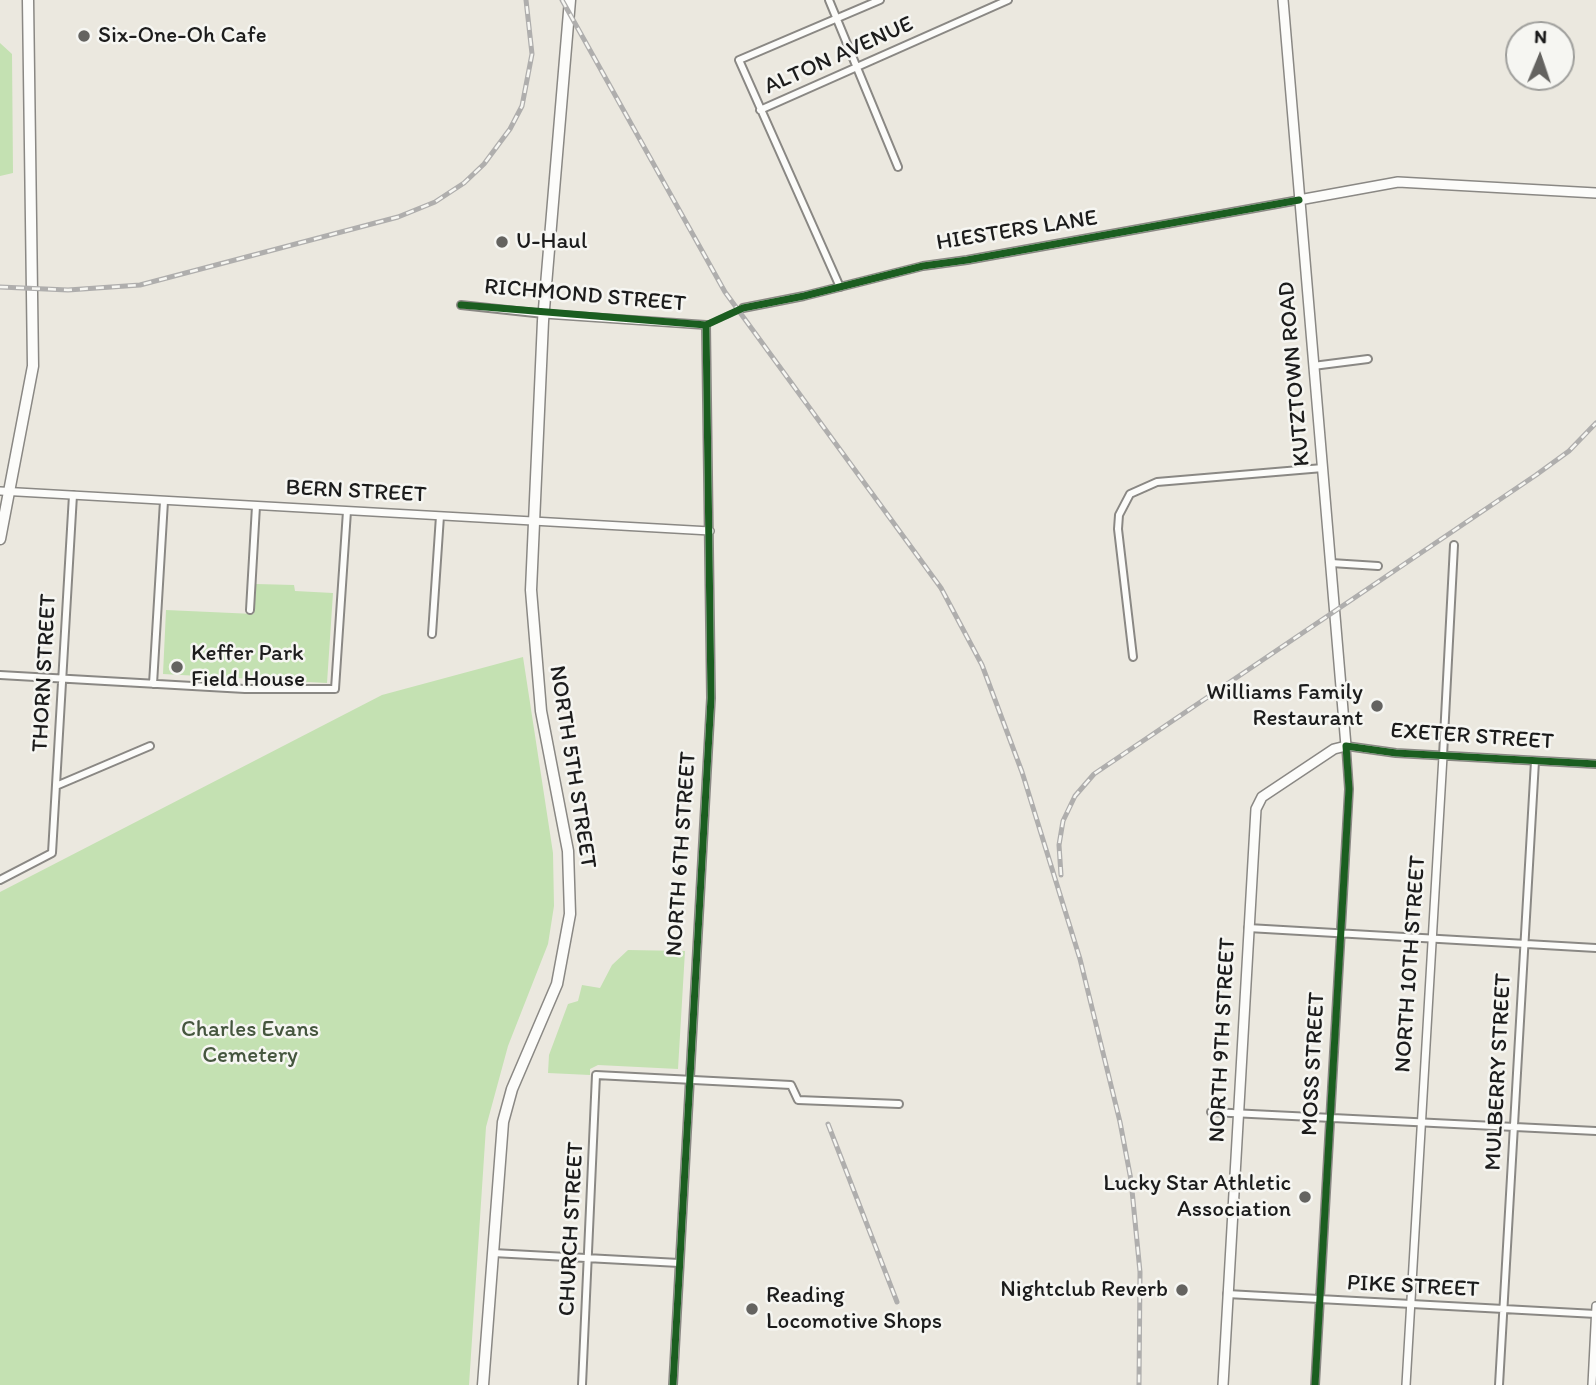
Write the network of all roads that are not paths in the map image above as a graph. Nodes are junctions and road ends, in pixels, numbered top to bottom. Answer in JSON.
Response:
{"nodes":[{"id":1,"x":20,"y":0,"type":"edge"},
{"id":2,"x":570,"y":0,"type":"edge"},
{"id":3,"x":830,"y":0,"type":"edge"},
{"id":4,"x":880,"y":0,"type":"edge"},
{"id":5,"x":1283,"y":0,"type":"edge"},
{"id":6,"x":1007,"y":1,"type":"edge"},
{"id":7,"x":28,"y":5,"type":"edge"},
{"id":8,"x":837,"y":18,"type":"junction"},
{"id":9,"x":858,"y":68,"type":"junction"},
{"id":10,"x":760,"y":110,"type":"junction"},
{"id":11,"x":898,"y":167,"type":"dead end"},
{"id":12,"x":1596,"y":193,"type":"edge"},
{"id":13,"x":1299,"y":200,"type":"junction"},
{"id":14,"x":839,"y":287,"type":"junction"},
{"id":15,"x":461,"y":305,"type":"dead end"},
{"id":16,"x":743,"y":308,"type":"tunnel mouth"},
{"id":17,"x":544,"y":313,"type":"junction"},
{"id":18,"x":706,"y":325,"type":"joint"},
{"id":19,"x":1368,"y":359,"type":"dead end"},
{"id":20,"x":1313,"y":366,"type":"junction"},
{"id":21,"x":1323,"y":468,"type":"junction"},
{"id":22,"x":5,"y":491,"type":"edge"},
{"id":23,"x":73,"y":495,"type":"junction"},
{"id":24,"x":164,"y":500,"type":"junction"},
{"id":25,"x":256,"y":506,"type":"junction"},
{"id":26,"x":347,"y":511,"type":"junction"},
{"id":27,"x":440,"y":516,"type":"junction"},
{"id":28,"x":534,"y":521,"type":"junction"},
{"id":29,"x":710,"y":531,"type":"junction"},
{"id":30,"x":0,"y":539,"type":"edge"},
{"id":31,"x":1454,"y":545,"type":"dead end"},
{"id":32,"x":1331,"y":563,"type":"junction"},
{"id":33,"x":1378,"y":566,"type":"dead end"},
{"id":34,"x":250,"y":610,"type":"dead end"},
{"id":35,"x":432,"y":634,"type":"dead end"},
{"id":36,"x":1133,"y":657,"type":"dead end"},
{"id":37,"x":0,"y":676,"type":"edge"},
{"id":38,"x":62,"y":679,"type":"junction"},
{"id":39,"x":153,"y":684,"type":"junction"},
{"id":40,"x":150,"y":746,"type":"dead end"},
{"id":41,"x":1346,"y":746,"type":"junction"},
{"id":42,"x":1443,"y":756,"type":"junction"},
{"id":43,"x":1535,"y":761,"type":"junction"},
{"id":44,"x":1596,"y":764,"type":"edge"},
{"id":45,"x":56,"y":786,"type":"junction"},
{"id":46,"x":0,"y":880,"type":"edge"},
{"id":47,"x":1248,"y":928,"type":"junction"},
{"id":48,"x":1340,"y":933,"type":"junction"},
{"id":49,"x":1432,"y":938,"type":"junction"},
{"id":50,"x":1524,"y":944,"type":"junction"},
{"id":51,"x":1596,"y":948,"type":"edge"},
{"id":52,"x":689,"y":1079,"type":"junction"},
{"id":53,"x":899,"y":1104,"type":"dead end"},
{"id":54,"x":1238,"y":1111,"type":"junction"},
{"id":55,"x":1211,"y":1112,"type":"dead end"},
{"id":56,"x":1332,"y":1116,"type":"junction"},
{"id":57,"x":1420,"y":1121,"type":"junction"},
{"id":58,"x":1513,"y":1126,"type":"junction"},
{"id":59,"x":1596,"y":1131,"type":"edge"},
{"id":60,"x":493,"y":1253,"type":"junction"},
{"id":61,"x":588,"y":1258,"type":"junction"},
{"id":62,"x":679,"y":1263,"type":"junction"},
{"id":63,"x":1227,"y":1294,"type":"junction"},
{"id":64,"x":1320,"y":1299,"type":"junction"},
{"id":65,"x":1410,"y":1304,"type":"junction"},
{"id":66,"x":1596,"y":1306,"type":"edge"},
{"id":67,"x":1503,"y":1309,"type":"junction"},
{"id":68,"x":1596,"y":1314,"type":"edge"},
{"id":69,"x":483,"y":1385,"type":"edge"},
{"id":70,"x":582,"y":1385,"type":"edge"},
{"id":71,"x":673,"y":1385,"type":"edge"},
{"id":72,"x":1223,"y":1385,"type":"edge"},
{"id":73,"x":1315,"y":1385,"type":"edge"},
{"id":74,"x":1406,"y":1385,"type":"edge"},
{"id":75,"x":1499,"y":1385,"type":"edge"},
{"id":76,"x":1592,"y":1385,"type":"edge"}],
"edges":[{"from":1,"to":7,"type":"street"},
{"from":2,"to":17,"type":"main road","name":"NORTH 5TH STREET"},
{"from":3,"to":8,"type":"street"},
{"from":4,"to":8,"type":"street","name":"ALTON AVENUE"},
{"from":5,"to":13,"type":"main road","name":"KUTZTOWN ROAD"},
{"from":6,"to":9,"type":"street","name":"ALTON AVENUE"},
{"from":7,"to":22,"type":"main road"},
{"from":8,"to":9,"type":"street"},
{"from":8,"to":10,"type":"street","name":"ALTON AVENUE"},
{"from":9,"to":10,"type":"street","name":"ALTON AVENUE"},
{"from":9,"to":11,"type":"street"},
{"from":10,"to":14,"type":"street"},
{"from":12,"to":13,"type":"main road"},
{"from":13,"to":14,"type":"street","name":"HIESTERS LANE"},
{"from":13,"to":20,"type":"main road","name":"KUTZTOWN ROAD"},
{"from":14,"to":16,"type":"street","name":"HIESTERS LANE"},
{"from":15,"to":17,"type":"street","name":"RICHMOND STREET"},
{"from":17,"to":18,"type":"street","name":"RICHMOND STREET"},
{"from":17,"to":28,"type":"main road","name":"NORTH 5TH STREET"},
{"from":18,"to":29,"type":"street","name":"NORTH 6TH STREET"},
{"from":19,"to":20,"type":"street"},
{"from":20,"to":21,"type":"main road","name":"KUTZTOWN ROAD"},
{"from":21,"to":32,"type":"main road","name":"KUTZTOWN ROAD"},
{"from":21,"to":36,"type":"street"},
{"from":22,"to":23,"type":"street","name":"BERN STREET"},
{"from":22,"to":30,"type":"main road"},
{"from":23,"to":24,"type":"street","name":"BERN STREET"},
{"from":23,"to":38,"type":"street","name":"THORN STREET"},
{"from":24,"to":25,"type":"street","name":"BERN STREET"},
{"from":24,"to":39,"type":"street"},
{"from":25,"to":26,"type":"street","name":"BERN STREET"},
{"from":25,"to":34,"type":"street"},
{"from":26,"to":27,"type":"street","name":"BERN STREET"},
{"from":26,"to":39,"type":"street"},
{"from":27,"to":28,"type":"street","name":"BERN STREET"},
{"from":27,"to":35,"type":"street"},
{"from":28,"to":29,"type":"street","name":"BERN STREET"},
{"from":28,"to":60,"type":"main road","name":"NORTH 5TH STREET"},
{"from":29,"to":52,"type":"street","name":"NORTH 6TH STREET"},
{"from":31,"to":42,"type":"street","name":"NORTH 10TH STREET"},
{"from":32,"to":33,"type":"street"},
{"from":32,"to":41,"type":"main road","name":"KUTZTOWN ROAD"},
{"from":37,"to":38,"type":"street"},
{"from":38,"to":39,"type":"street"},
{"from":38,"to":45,"type":"street","name":"THORN STREET"},
{"from":40,"to":45,"type":"street"},
{"from":41,"to":42,"type":"street","name":"EXETER STREET"},
{"from":41,"to":47,"type":"main road","name":"NORTH 9TH STREET"},
{"from":41,"to":48,"type":"street","name":"MOSS STREET"},
{"from":42,"to":43,"type":"street","name":"EXETER STREET"},
{"from":42,"to":49,"type":"street","name":"NORTH 10TH STREET"},
{"from":43,"to":44,"type":"street","name":"EXETER STREET"},
{"from":43,"to":50,"type":"street","name":"MULBERRY STREET"},
{"from":45,"to":46,"type":"street","name":"THORN STREET"},
{"from":47,"to":48,"type":"street"},
{"from":47,"to":54,"type":"main road","name":"NORTH 9TH STREET"},
{"from":48,"to":49,"type":"street"},
{"from":48,"to":56,"type":"street","name":"MOSS STREET"},
{"from":49,"to":50,"type":"street"},
{"from":49,"to":57,"type":"street","name":"NORTH 10TH STREET"},
{"from":50,"to":51,"type":"street"},
{"from":50,"to":58,"type":"street","name":"MULBERRY STREET"},
{"from":52,"to":53,"type":"street"},
{"from":52,"to":61,"type":"street","name":"CHURCH STREET"},
{"from":52,"to":62,"type":"street","name":"NORTH 6TH STREET"},
{"from":54,"to":55,"type":"street"},
{"from":54,"to":56,"type":"street"},
{"from":54,"to":63,"type":"main road","name":"NORTH 9TH STREET"},
{"from":56,"to":57,"type":"street"},
{"from":56,"to":64,"type":"street","name":"MOSS STREET"},
{"from":57,"to":58,"type":"street"},
{"from":57,"to":65,"type":"street","name":"NORTH 10TH STREET"},
{"from":58,"to":59,"type":"street"},
{"from":58,"to":67,"type":"street","name":"MULBERRY STREET"},
{"from":60,"to":61,"type":"street"},
{"from":60,"to":69,"type":"main road","name":"NORTH 5TH STREET"},
{"from":61,"to":62,"type":"street"},
{"from":61,"to":70,"type":"street","name":"CHURCH STREET"},
{"from":62,"to":71,"type":"street","name":"NORTH 6TH STREET"},
{"from":63,"to":64,"type":"street","name":"PIKE STREET"},
{"from":63,"to":72,"type":"main road","name":"NORTH 9TH STREET"},
{"from":64,"to":65,"type":"street","name":"PIKE STREET"},
{"from":64,"to":73,"type":"street","name":"MOSS STREET"},
{"from":65,"to":67,"type":"street","name":"PIKE STREET"},
{"from":65,"to":74,"type":"street","name":"NORTH 10TH STREET"},
{"from":66,"to":68,"type":"street"},
{"from":67,"to":68,"type":"street","name":"PIKE STREET"},
{"from":67,"to":75,"type":"street","name":"MULBERRY STREET"},
{"from":68,"to":76,"type":"street"}]}
